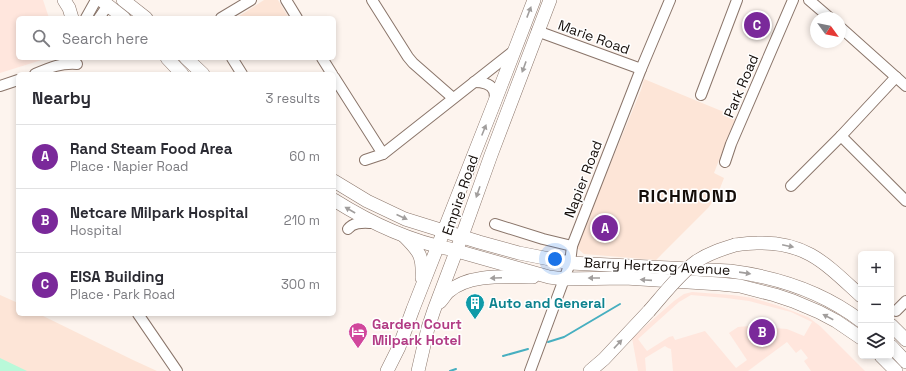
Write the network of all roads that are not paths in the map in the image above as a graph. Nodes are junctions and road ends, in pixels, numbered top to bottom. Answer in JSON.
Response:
{"nodes":[{"id":1,"x":64,"y":0,"type":"edge"},
{"id":2,"x":123,"y":0,"type":"edge"},
{"id":3,"x":251,"y":0,"type":"edge"},
{"id":4,"x":286,"y":0,"type":"edge"},
{"id":5,"x":372,"y":0,"type":"edge"},
{"id":6,"x":534,"y":0,"type":"edge"},
{"id":7,"x":550,"y":0,"type":"edge"},
{"id":8,"x":670,"y":0,"type":"edge"},
{"id":9,"x":737,"y":0,"type":"edge"},
{"id":10,"x":793,"y":0,"type":"edge"},
{"id":11,"x":810,"y":0,"type":"edge"},
{"id":12,"x":104,"y":1,"type":"edge"},
{"id":13,"x":823,"y":12,"type":"edge"},
{"id":14,"x":71,"y":16,"type":"edge"},
{"id":15,"x":88,"y":16,"type":"edge"},
{"id":16,"x":100,"y":16,"type":"edge"},
{"id":17,"x":122,"y":16,"type":"edge"},
{"id":18,"x":143,"y":16,"type":"edge"},
{"id":19,"x":225,"y":16,"type":"edge"},
{"id":20,"x":296,"y":16,"type":"edge"},
{"id":21,"x":538,"y":31,"type":"junction"},
{"id":22,"x":846,"y":32,"type":"edge"},
{"id":23,"x":515,"y":50,"type":"junction"},
{"id":24,"x":169,"y":60,"type":"edge"},
{"id":25,"x":188,"y":60,"type":"edge"},
{"id":26,"x":233,"y":60,"type":"edge"},
{"id":27,"x":323,"y":60,"type":"edge"},
{"id":28,"x":73,"y":65,"type":"edge"},
{"id":29,"x":640,"y":69,"type":"junction"},
{"id":30,"x":40,"y":72,"type":"edge"},
{"id":31,"x":180,"y":72,"type":"edge"},
{"id":32,"x":201,"y":72,"type":"edge"},
{"id":33,"x":241,"y":72,"type":"edge"},
{"id":34,"x":331,"y":72,"type":"edge"},
{"id":35,"x":896,"y":77,"type":"junction"},
{"id":36,"x":336,"y":80,"type":"edge"},
{"id":37,"x":16,"y":81,"type":"edge"},
{"id":38,"x":474,"y":82,"type":"junction"},
{"id":39,"x":0,"y":86,"type":"edge"},
{"id":40,"x":906,"y":86,"type":"edge"},
{"id":41,"x":701,"y":95,"type":"dead end"},
{"id":42,"x":453,"y":98,"type":"junction"},
{"id":43,"x":495,"y":101,"type":"junction"},
{"id":44,"x":841,"y":136,"type":"junction"},
{"id":45,"x":383,"y":154,"type":"junction"},
{"id":46,"x":364,"y":160,"type":"dead end"},
{"id":47,"x":725,"y":162,"type":"dead end"},
{"id":48,"x":336,"y":182,"type":"edge"},
{"id":49,"x":791,"y":186,"type":"dead end"},
{"id":50,"x":906,"y":200,"type":"edge"},
{"id":51,"x":336,"y":201,"type":"edge"},
{"id":52,"x":376,"y":223,"type":"junction"},
{"id":53,"x":495,"y":224,"type":"dead end"},
{"id":54,"x":348,"y":228,"type":"dead end"},
{"id":55,"x":444,"y":231,"type":"junction"},
{"id":56,"x":402,"y":235,"type":"junction"},
{"id":57,"x":462,"y":236,"type":"junction"},
{"id":58,"x":572,"y":246,"type":"junction"},
{"id":59,"x":438,"y":247,"type":"junction"},
{"id":60,"x":457,"y":252,"type":"junction"},
{"id":61,"x":570,"y":263,"type":"junction"},
{"id":62,"x":548,"y":277,"type":"junction"},
{"id":63,"x":564,"y":279,"type":"junction"},
{"id":64,"x":422,"y":286,"type":"junction"},
{"id":65,"x":858,"y":293,"type":"edge"},
{"id":66,"x":906,"y":302,"type":"edge"},
{"id":67,"x":434,"y":310,"type":"junction"},
{"id":68,"x":896,"y":311,"type":"dead end"},
{"id":69,"x":139,"y":316,"type":"edge"},
{"id":70,"x":858,"y":319,"type":"edge"},
{"id":71,"x":894,"y":328,"type":"edge"},
{"id":72,"x":858,"y":336,"type":"edge"},
{"id":73,"x":906,"y":340,"type":"edge"},
{"id":74,"x":894,"y":349,"type":"edge"},
{"id":75,"x":884,"y":359,"type":"edge"},
{"id":76,"x":906,"y":362,"type":"edge"},
{"id":77,"x":177,"y":371,"type":"edge"},
{"id":78,"x":387,"y":371,"type":"edge"},
{"id":79,"x":418,"y":371,"type":"edge"},
{"id":80,"x":530,"y":371,"type":"edge"},
{"id":81,"x":590,"y":371,"type":"edge"},
{"id":82,"x":896,"y":371,"type":"edge"}],
"edges":[{"from":1,"to":14,"type":"main road"},
{"from":2,"to":18,"type":"main road"},
{"from":3,"to":19,"type":"street"},
{"from":4,"to":20,"type":"street"},
{"from":5,"to":42,"type":"street"},
{"from":23,"to":6,"type":"main road","name":"Empire Road","one_way":true},
{"from":7,"to":21,"type":"main road","name":"Empire Road"},
{"from":8,"to":29,"type":"street","name":"Napier Road"},
{"from":9,"to":41,"type":"street"},
{"from":10,"to":47,"type":"street","name":"Park Road"},
{"from":11,"to":13,"type":"street"},
{"from":12,"to":15,"type":"street"},
{"from":12,"to":16,"type":"street"},
{"from":12,"to":17,"type":"main road"},
{"from":21,"to":29,"type":"street","name":"Marie Road"},
{"from":21,"to":57,"type":"main road","name":"Empire Road","one_way":true},
{"from":22,"to":35,"type":"street"},
{"from":23,"to":38,"type":"street"},
{"from":23,"to":43,"type":"main road","name":"Empire Road"},
{"from":24,"to":31,"type":"main road"},
{"from":25,"to":32,"type":"main road"},
{"from":26,"to":33,"type":"street"},
{"from":27,"to":34,"type":"street"},
{"from":28,"to":30,"type":"street"},
{"from":29,"to":58,"type":"street","name":"Napier Road"},
{"from":35,"to":40,"type":"street"},
{"from":35,"to":44,"type":"street"},
{"from":36,"to":45,"type":"street"},
{"from":37,"to":39,"type":"street"},
{"from":38,"to":42,"type":"street"},
{"from":38,"to":43,"type":"street"},
{"from":42,"to":45,"type":"street"},
{"from":55,"to":43,"type":"main road","name":"Empire Road","one_way":true},
{"from":44,"to":49,"type":"street"},
{"from":44,"to":50,"type":"street"},
{"from":45,"to":46,"type":"street"},
{"from":48,"to":55,"type":"main road","name":"Barry Hertzog Avenue","one_way":true},
{"from":52,"to":51,"type":"main road","name":"Barry Hertzog Avenue","one_way":true},
{"from":52,"to":54,"type":"street"},
{"from":52,"to":56,"type":"main road","name":"Barry Hertzog Avenue"},
{"from":53,"to":58,"type":"street"},
{"from":55,"to":57,"type":"main road","name":"Barry Hertzog Avenue"},
{"from":55,"to":59,"type":"main road","name":"Empire Road"},
{"from":56,"to":59,"type":"main road","name":"Barry Hertzog Avenue"},
{"from":56,"to":64,"type":"main road"},
{"from":57,"to":60,"type":"main road","name":"Empire Road"},
{"from":57,"to":61,"type":"main road","name":"Barry Hertzog Avenue"},
{"from":58,"to":61,"type":"street","name":"Napier Road"},
{"from":59,"to":60,"type":"main road","name":"Barry Hertzog Avenue"},
{"from":59,"to":64,"type":"main road","name":"Empire Road"},
{"from":60,"to":62,"type":"main road","name":"Barry Hertzog Avenue"},
{"from":60,"to":67,"type":"main road","name":"Empire Road"},
{"from":61,"to":63,"type":"street","name":"Napier Road"},
{"from":61,"to":70,"type":"main road","name":"Barry Hertzog Avenue","one_way":true},
{"from":62,"to":63,"type":"main road","name":"Barry Hertzog Avenue"},
{"from":62,"to":67,"type":"main road","one_way":true},
{"from":72,"to":63,"type":"main road","name":"Barry Hertzog Avenue","one_way":true},
{"from":63,"to":80,"type":"street","name":"Napier Road"},
{"from":64,"to":78,"type":"main road","name":"Empire Road"},
{"from":81,"to":65,"type":"main road","one_way":true,"bridge":true},
{"from":66,"to":68,"type":"street"},
{"from":67,"to":79,"type":"main road","name":"Empire Road"},
{"from":69,"to":77,"type":"street"},
{"from":71,"to":73,"type":"main road"},
{"from":74,"to":76,"type":"main road"},
{"from":75,"to":82,"type":"main road"}]}
